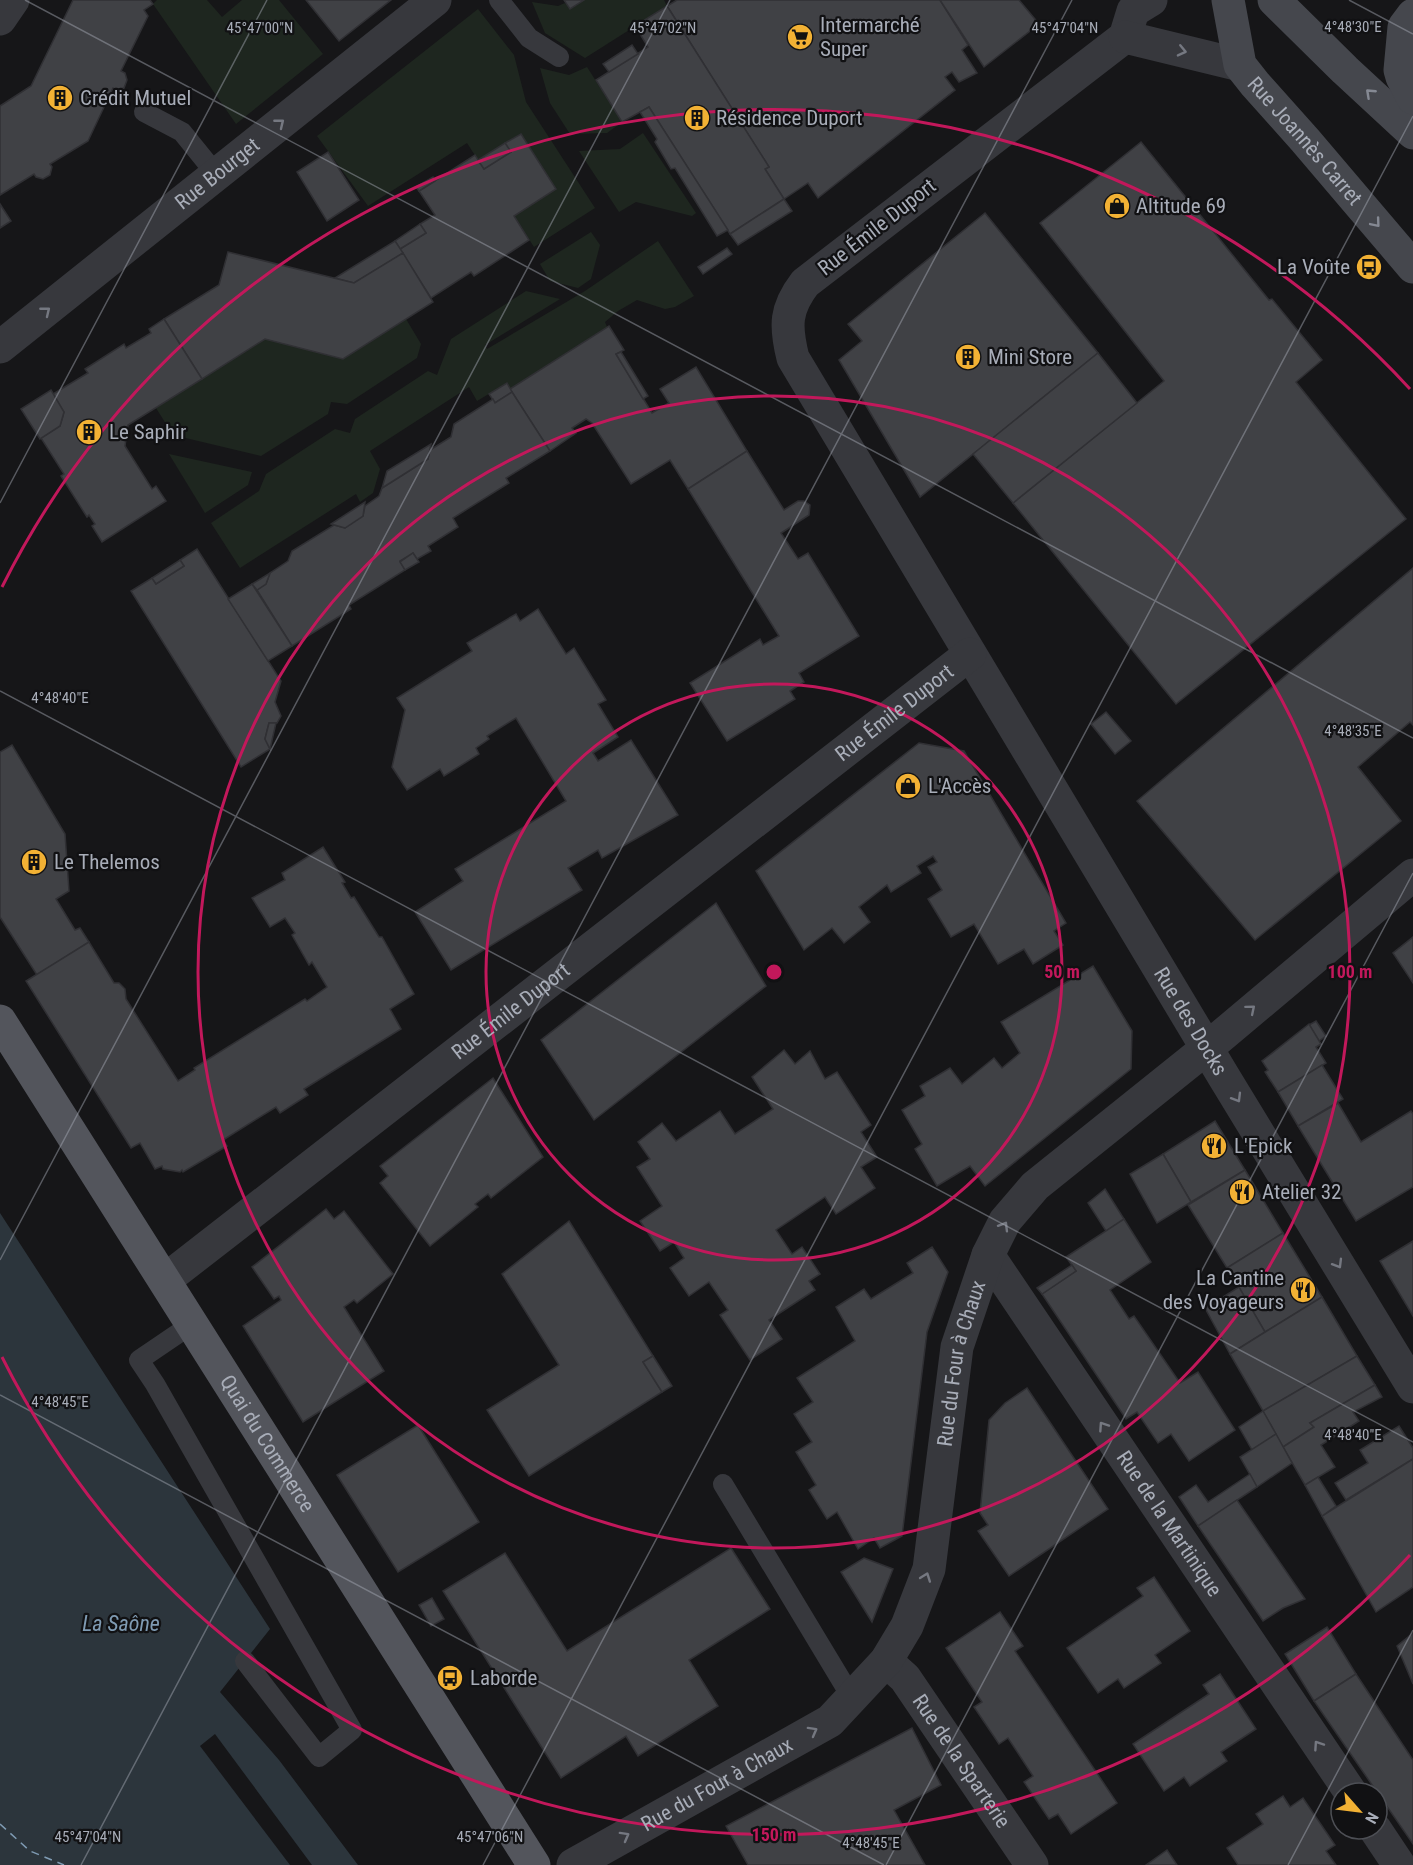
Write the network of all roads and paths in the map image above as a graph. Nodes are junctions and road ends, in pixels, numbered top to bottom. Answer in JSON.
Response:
{"nodes":[{"id":1,"x":13,"y":0,"type":"edge"},
{"id":2,"x":435,"y":0,"type":"edge"},
{"id":3,"x":500,"y":0,"type":"edge"},
{"id":4,"x":1151,"y":0,"type":"edge"},
{"id":5,"x":1228,"y":0,"type":"edge"},
{"id":6,"x":1274,"y":0,"type":"edge"},
{"id":7,"x":1413,"y":15,"type":"edge"},
{"id":8,"x":0,"y":19,"type":"edge"},
{"id":9,"x":1125,"y":37,"type":"junction"},
{"id":10,"x":559,"y":57,"type":"dead end"},
{"id":11,"x":1240,"y":65,"type":"junction"},
{"id":12,"x":1413,"y":98,"type":"edge"},
{"id":13,"x":144,"y":112,"type":"dead end"},
{"id":14,"x":1413,"y":133,"type":"edge"},
{"id":15,"x":216,"y":174,"type":"junction"},
{"id":16,"x":1413,"y":267,"type":"edge"},
{"id":17,"x":0,"y":347,"type":"edge"},
{"id":18,"x":970,"y":654,"type":"junction"},
{"id":19,"x":1413,"y":875,"type":"edge"},
{"id":20,"x":0,"y":1021,"type":"edge"},
{"id":21,"x":1207,"y":1048,"type":"junction"},
{"id":22,"x":988,"y":1255,"type":"junction"},
{"id":23,"x":165,"y":1280,"type":"junction"},
{"id":24,"x":192,"y":1324,"type":"junction"},
{"id":25,"x":1413,"y":1387,"type":"edge"},
{"id":26,"x":723,"y":1484,"type":"dead end"},
{"id":27,"x":244,"y":1661,"type":"dead end"},
{"id":28,"x":886,"y":1661,"type":"junction"},
{"id":29,"x":852,"y":1698,"type":"junction"},
{"id":30,"x":1343,"y":1781,"type":"edge"},
{"id":31,"x":1383,"y":1841,"type":"edge"},
{"id":32,"x":534,"y":1865,"type":"edge"},
{"id":33,"x":573,"y":1865,"type":"edge"},
{"id":34,"x":1032,"y":1865,"type":"edge"},
{"id":35,"x":1399,"y":1865,"type":"edge"}],
"edges":[{"from":1,"to":8,"type":"street"},
{"from":15,"to":2,"type":"street","name":"Rue Bourget","one_way":true},
{"from":3,"to":10,"type":"lane"},
{"from":4,"to":9,"type":"street"},
{"from":5,"to":11,"type":"street","name":"Rue Joannès Carret"},
{"from":14,"to":6,"type":"street","one_way":true},
{"from":7,"to":12,"type":"street"},
{"from":9,"to":11,"type":"street","one_way":true},
{"from":9,"to":18,"type":"street","name":"Rue Émile Duport"},
{"from":11,"to":16,"type":"street","name":"Rue Joannès Carret","one_way":true},
{"from":13,"to":15,"type":"lane"},
{"from":17,"to":15,"type":"street","name":"Rue Bourget","one_way":true},
{"from":18,"to":21,"type":"street","name":"Rue des Docks"},
{"from":18,"to":23,"type":"street","name":"Rue Émile Duport"},
{"from":21,"to":19,"type":"street","name":"Rue du Four à Chaux","one_way":true},
{"from":20,"to":23,"type":"main road","name":"Quai du Commerce"},
{"from":22,"to":21,"type":"street","name":"Rue du Four à Chaux","one_way":true},
{"from":21,"to":25,"type":"street","name":"Rue des Docks","one_way":true},
{"from":28,"to":22,"type":"street","name":"Rue du Four à Chaux","one_way":true},
{"from":30,"to":22,"type":"street","name":"Rue de la Martinique","one_way":true},
{"from":23,"to":24,"type":"main road","name":"Quai du Commerce"},
{"from":24,"to":27,"type":"lane"},
{"from":24,"to":32,"type":"main road","name":"Quai du Commerce"},
{"from":26,"to":29,"type":"lane"},
{"from":28,"to":29,"type":"street","name":"Rue du Four à Chaux"},
{"from":28,"to":34,"type":"street","name":"Rue de la Sparterie"},
{"from":33,"to":29,"type":"street","name":"Rue du Four à Chaux","one_way":true},
{"from":31,"to":35,"type":"street"}]}
